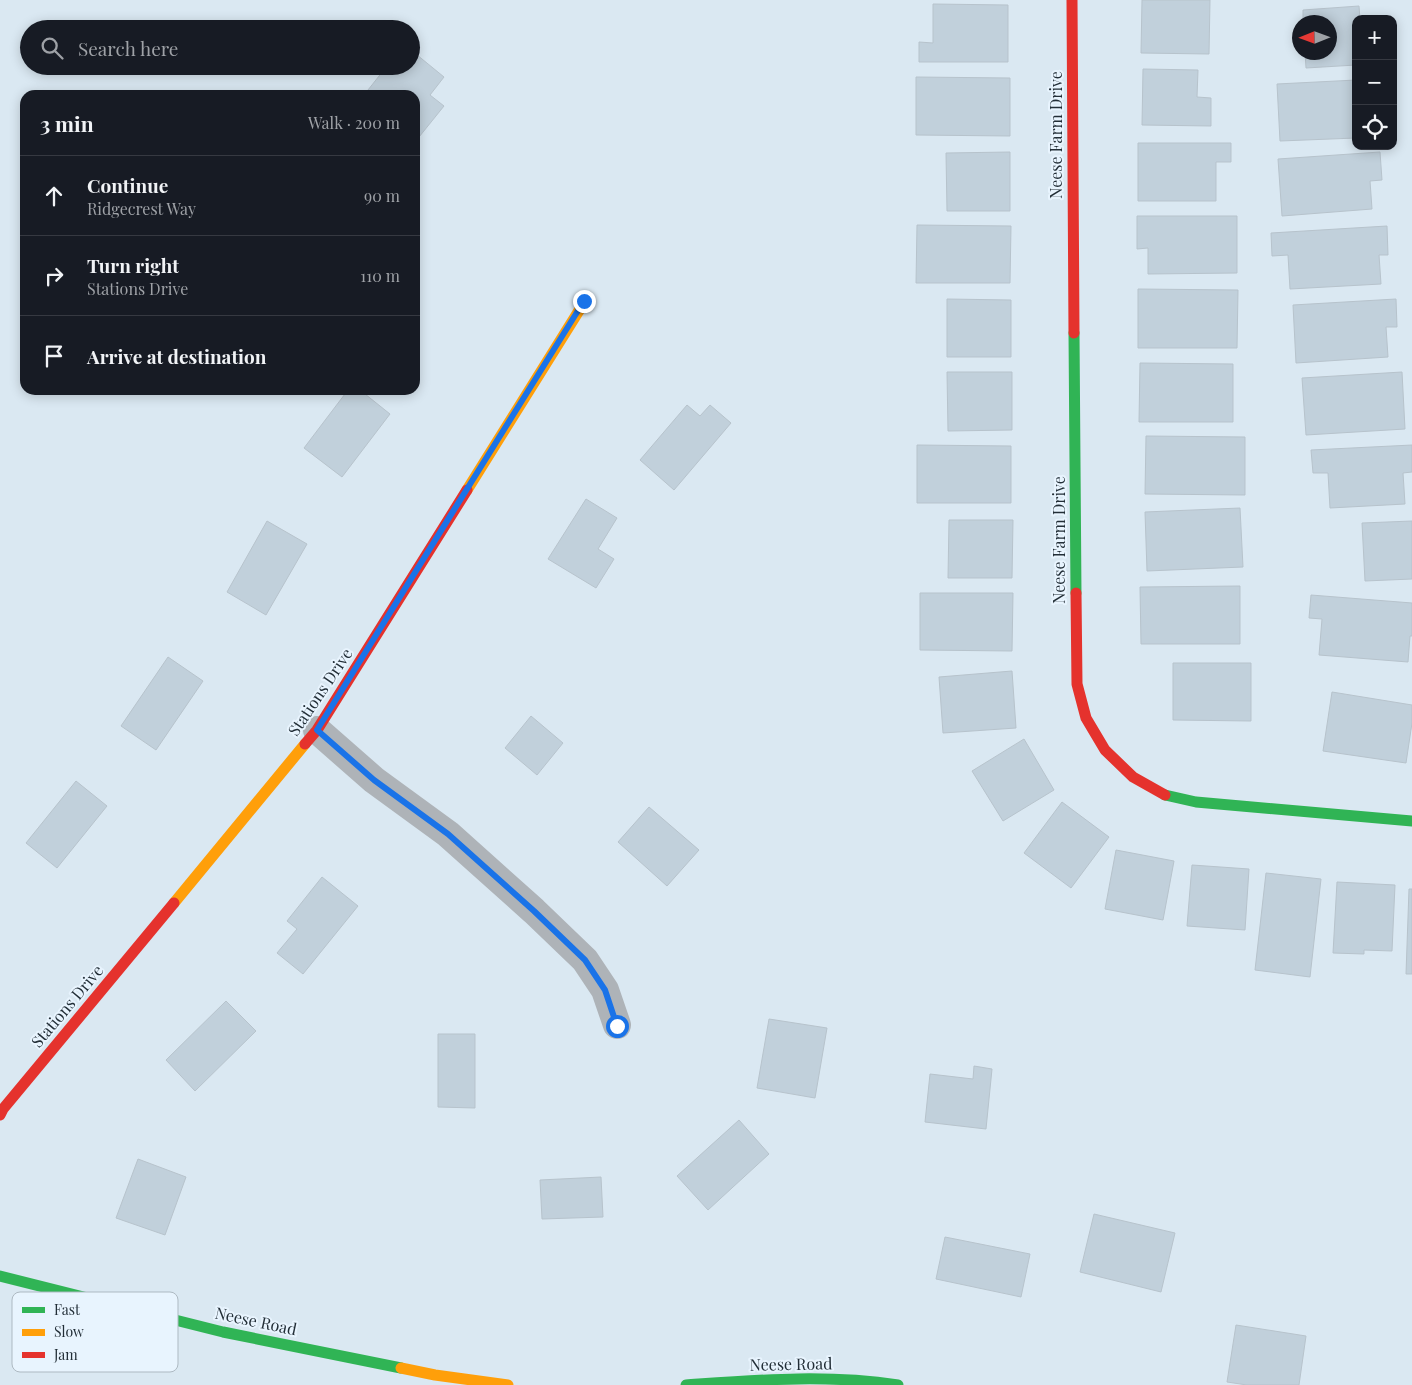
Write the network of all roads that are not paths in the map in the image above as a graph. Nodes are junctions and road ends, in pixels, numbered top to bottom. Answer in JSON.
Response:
{"nodes":[{"id":1,"x":1072,"y":0,"type":"edge"},
{"id":2,"x":584,"y":301,"type":"dead end"},
{"id":3,"x":317,"y":730,"type":"junction"},
{"id":4,"x":1412,"y":821,"type":"edge"},
{"id":5,"x":617,"y":1026,"type":"dead end"},
{"id":6,"x":0,"y":1115,"type":"edge"},
{"id":7,"x":0,"y":1276,"type":"edge"},
{"id":8,"x":64,"y":1292,"type":"edge"},
{"id":9,"x":178,"y":1321,"type":"edge"},
{"id":10,"x":508,"y":1385,"type":"edge"},
{"id":11,"x":686,"y":1385,"type":"edge"},
{"id":12,"x":898,"y":1385,"type":"edge"}],
"edges":[{"from":1,"to":4,"type":"street","name":"Neese Farm Drive"},
{"from":2,"to":3,"type":"street","name":"Stations Drive"},
{"from":3,"to":5,"type":"street"},
{"from":3,"to":6,"type":"street","name":"Stations Drive"},
{"from":7,"to":8,"type":"street","name":"Neese Road"},
{"from":9,"to":10,"type":"street","name":"Neese Road"},
{"from":11,"to":12,"type":"street","name":"Neese Road"}]}
